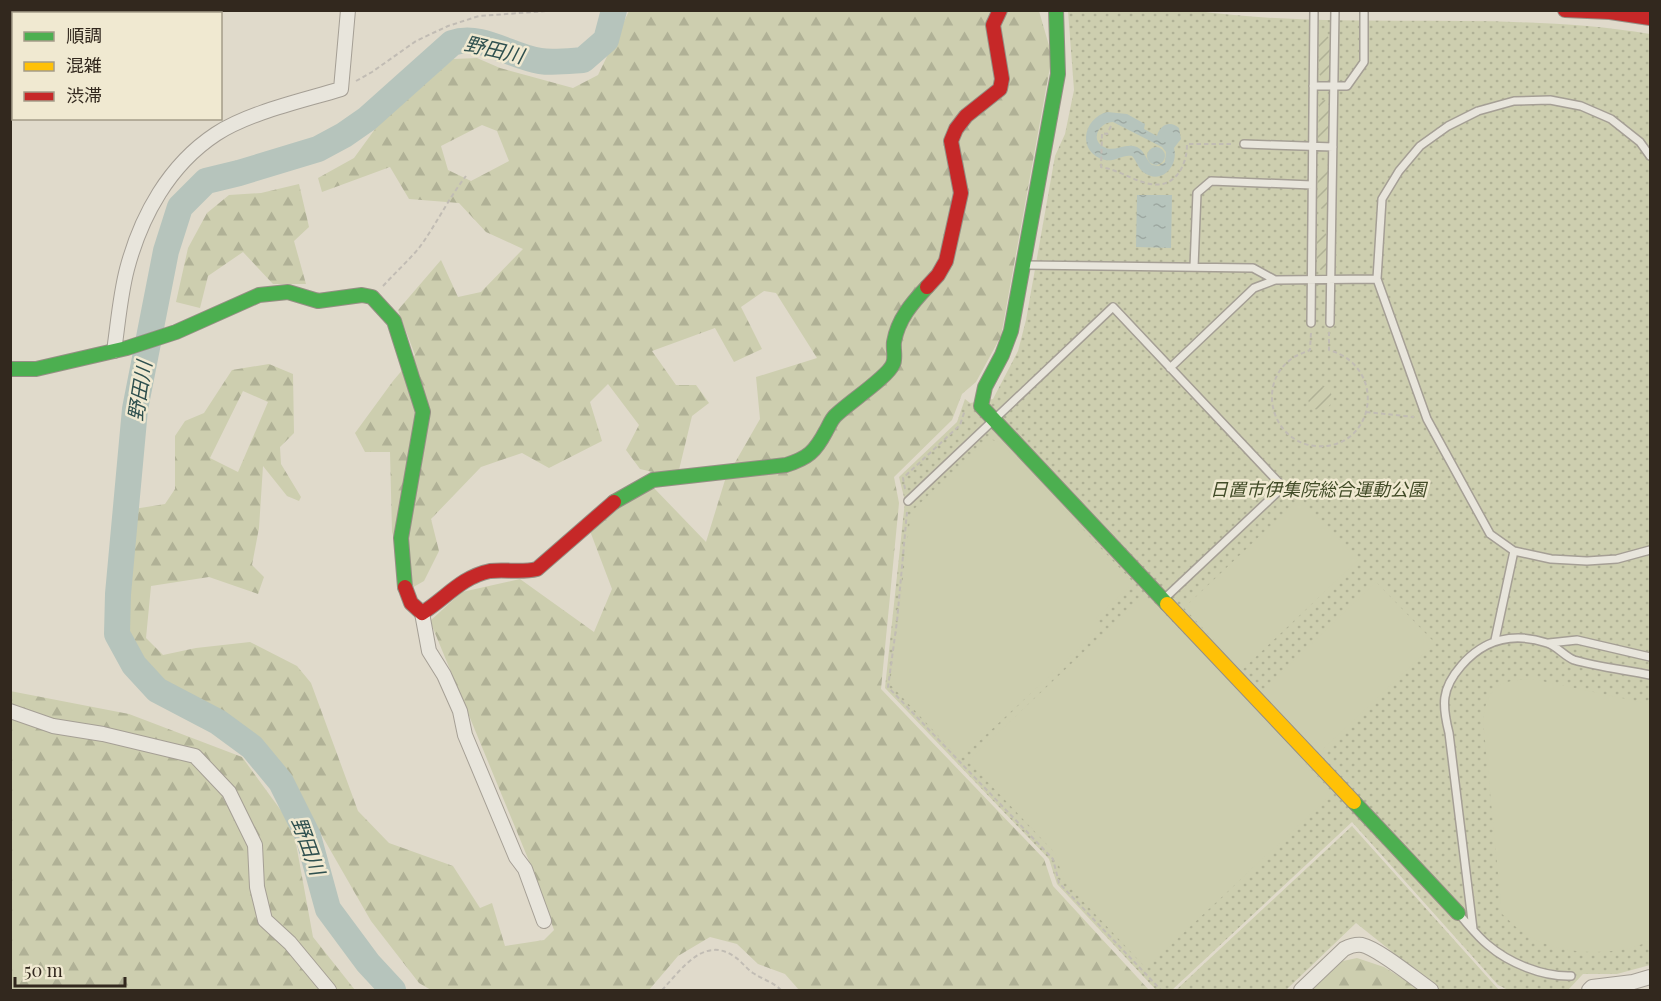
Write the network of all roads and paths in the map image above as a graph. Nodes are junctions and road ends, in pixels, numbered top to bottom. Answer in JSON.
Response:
{"nodes":[{"id":1,"x":348,"y":10,"type":"edge"},
{"id":2,"x":561,"y":10,"type":"edge"},
{"id":3,"x":1000,"y":10,"type":"edge"},
{"id":4,"x":1056,"y":10,"type":"edge"},
{"id":5,"x":1314,"y":10,"type":"edge"},
{"id":6,"x":1335,"y":10,"type":"edge"},
{"id":7,"x":1364,"y":10,"type":"edge"},
{"id":8,"x":1565,"y":10,"type":"edge"},
{"id":9,"x":1610,"y":11,"type":"edge"},
{"id":10,"x":1650,"y":18,"type":"edge"},
{"id":11,"x":1313,"y":86,"type":"junction"},
{"id":12,"x":1334,"y":86,"type":"junction"},
{"id":13,"x":341,"y":89,"type":"junction"},
{"id":14,"x":1111,"y":126,"type":"dead end"},
{"id":15,"x":1109,"y":130,"type":"junction"},
{"id":16,"x":1113,"y":132,"type":"dead end"},
{"id":17,"x":1244,"y":144,"type":"joint"},
{"id":18,"x":1312,"y":146,"type":"junction"},
{"id":19,"x":1333,"y":147,"type":"junction"},
{"id":20,"x":1650,"y":156,"type":"edge"},
{"id":21,"x":466,"y":176,"type":"dead end"},
{"id":22,"x":1312,"y":185,"type":"junction"},
{"id":23,"x":1023,"y":265,"type":"junction"},
{"id":24,"x":1194,"y":267,"type":"junction"},
{"id":25,"x":1311,"y":279,"type":"junction"},
{"id":26,"x":1330,"y":279,"type":"junction"},
{"id":27,"x":1377,"y":279,"type":"junction"},
{"id":28,"x":1275,"y":280,"type":"junction"},
{"id":29,"x":372,"y":297,"type":"junction"},
{"id":30,"x":1311,"y":323,"type":"joint"},
{"id":31,"x":1330,"y":323,"type":"joint"},
{"id":32,"x":120,"y":350,"type":"junction"},
{"id":33,"x":1170,"y":368,"type":"junction"},
{"id":34,"x":10,"y":369,"type":"edge"},
{"id":35,"x":980,"y":404,"type":"junction"},
{"id":36,"x":1366,"y":412,"type":"junction"},
{"id":37,"x":1426,"y":419,"type":"junction"},
{"id":38,"x":993,"y":420,"type":"junction"},
{"id":39,"x":908,"y":501,"type":"junction"},
{"id":40,"x":1650,"y":550,"type":"edge"},
{"id":41,"x":1514,"y":551,"type":"junction"},
{"id":42,"x":1163,"y":600,"type":"junction"},
{"id":43,"x":422,"y":614,"type":"junction"},
{"id":44,"x":1495,"y":640,"type":"junction"},
{"id":45,"x":1549,"y":643,"type":"junction"},
{"id":46,"x":1650,"y":657,"type":"edge"},
{"id":47,"x":1650,"y":675,"type":"edge"},
{"id":48,"x":10,"y":711,"type":"edge"},
{"id":49,"x":1458,"y":913,"type":"joint"},
{"id":50,"x":544,"y":921,"type":"dead end"},
{"id":51,"x":1473,"y":929,"type":"junction"},
{"id":52,"x":1571,"y":976,"type":"dead end"},
{"id":53,"x":1650,"y":977,"type":"edge"},
{"id":54,"x":329,"y":990,"type":"edge"},
{"id":55,"x":662,"y":990,"type":"edge"},
{"id":56,"x":781,"y":990,"type":"edge"},
{"id":57,"x":1161,"y":990,"type":"edge"},
{"id":58,"x":1301,"y":990,"type":"edge"},
{"id":59,"x":1431,"y":990,"type":"edge"},
{"id":60,"x":1589,"y":990,"type":"edge"}],
"edges":[{"from":1,"to":13,"type":"street"},
{"from":2,"to":13,"type":"path"},
{"from":3,"to":43,"type":"street"},
{"from":4,"to":23,"type":"street"},
{"from":5,"to":11,"type":"lane"},
{"from":6,"to":12,"type":"lane"},
{"from":7,"to":12,"type":"lane"},
{"from":8,"to":9,"type":"street"},
{"from":9,"to":10,"type":"street"},
{"from":11,"to":12,"type":"lane"},
{"from":11,"to":18,"type":"lane"},
{"from":12,"to":19,"type":"lane"},
{"from":13,"to":32,"type":"street"},
{"from":14,"to":15,"type":"path"},
{"from":15,"to":16,"type":"path"},
{"from":15,"to":17,"type":"path"},
{"from":17,"to":18,"type":"lane"},
{"from":18,"to":19,"type":"lane"},
{"from":18,"to":22,"type":"lane"},
{"from":19,"to":26,"type":"lane"},
{"from":20,"to":27,"type":"lane"},
{"from":21,"to":29,"type":"path"},
{"from":22,"to":24,"type":"lane"},
{"from":22,"to":25,"type":"lane"},
{"from":23,"to":24,"type":"lane"},
{"from":23,"to":35,"type":"street"},
{"from":24,"to":28,"type":"lane"},
{"from":25,"to":26,"type":"lane"},
{"from":25,"to":28,"type":"lane"},
{"from":25,"to":30,"type":"lane"},
{"from":26,"to":27,"type":"lane"},
{"from":26,"to":31,"type":"lane"},
{"from":27,"to":37,"type":"lane"},
{"from":28,"to":33,"type":"lane"},
{"from":29,"to":32,"type":"street"},
{"from":29,"to":43,"type":"street"},
{"from":30,"to":36,"type":"path"},
{"from":31,"to":36,"type":"path"},
{"from":32,"to":34,"type":"street"},
{"from":33,"to":38,"type":"lane"},
{"from":33,"to":42,"type":"lane"},
{"from":35,"to":38,"type":"street"},
{"from":35,"to":39,"type":"path"},
{"from":36,"to":37,"type":"path"},
{"from":37,"to":41,"type":"lane"},
{"from":38,"to":39,"type":"lane"},
{"from":38,"to":42,"type":"street"},
{"from":39,"to":57,"type":"path"},
{"from":40,"to":41,"type":"lane"},
{"from":41,"to":44,"type":"lane"},
{"from":42,"to":49,"type":"street"},
{"from":43,"to":50,"type":"street"},
{"from":44,"to":45,"type":"lane"},
{"from":44,"to":51,"type":"lane"},
{"from":45,"to":46,"type":"lane"},
{"from":45,"to":47,"type":"lane"},
{"from":48,"to":54,"type":"street"},
{"from":49,"to":51,"type":"lane"},
{"from":51,"to":52,"type":"lane"},
{"from":53,"to":60,"type":"street"},
{"from":55,"to":56,"type":"path"},
{"from":58,"to":59,"type":"street"}]}
